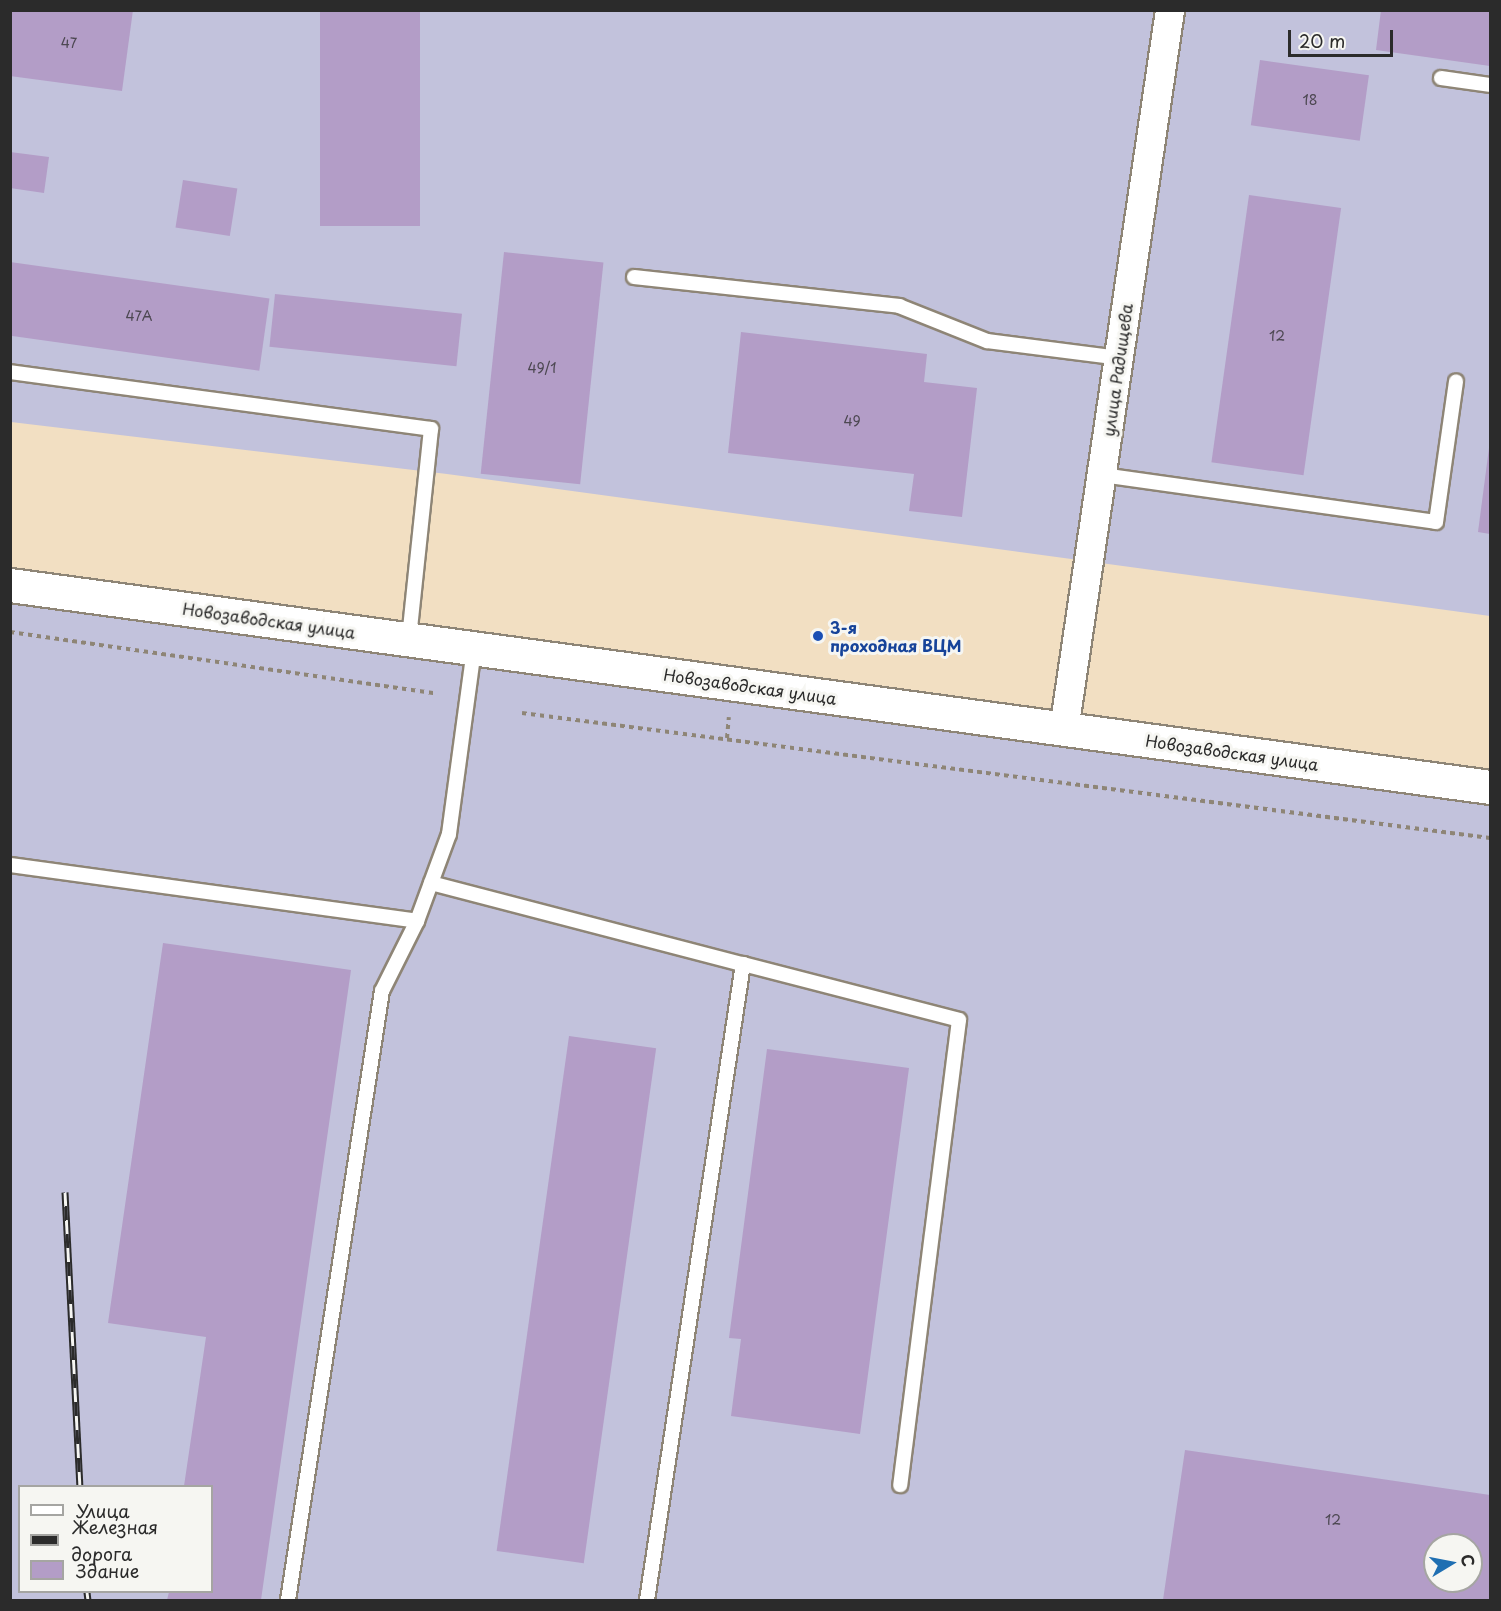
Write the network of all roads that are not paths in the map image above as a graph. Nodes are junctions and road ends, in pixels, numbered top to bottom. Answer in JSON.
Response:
{"nodes":[{"id":1,"x":1170,"y":10,"type":"edge"},
{"id":2,"x":1441,"y":78,"type":"dead end"},
{"id":3,"x":1491,"y":85,"type":"edge"},
{"id":4,"x":634,"y":277,"type":"dead end"},
{"id":5,"x":1119,"y":358,"type":"junction"},
{"id":6,"x":10,"y":372,"type":"edge"},
{"id":7,"x":1456,"y":381,"type":"dead end"},
{"id":8,"x":1102,"y":475,"type":"junction"},
{"id":9,"x":10,"y":585,"type":"edge"},
{"id":10,"x":409,"y":639,"type":"junction"},
{"id":11,"x":474,"y":648,"type":"junction"},
{"id":12,"x":1064,"y":730,"type":"junction"},
{"id":13,"x":1491,"y":787,"type":"edge"},
{"id":14,"x":10,"y":865,"type":"edge"},
{"id":15,"x":431,"y":883,"type":"junction"},
{"id":16,"x":417,"y":921,"type":"junction"},
{"id":17,"x":743,"y":964,"type":"junction"},
{"id":18,"x":900,"y":1485,"type":"dead end"},
{"id":19,"x":288,"y":1600,"type":"edge"},
{"id":20,"x":647,"y":1600,"type":"edge"}],
"edges":[{"from":1,"to":5,"type":"street","name":"улица Радищева"},
{"from":2,"to":3,"type":"lane"},
{"from":4,"to":5,"type":"lane"},
{"from":5,"to":8,"type":"street","name":"улица Радищева"},
{"from":6,"to":10,"type":"lane"},
{"from":7,"to":8,"type":"lane"},
{"from":8,"to":12,"type":"street","name":"улица Радищева"},
{"from":9,"to":10,"type":"main road","name":"Новозаводская улица"},
{"from":10,"to":11,"type":"main road","name":"Новозаводская улица"},
{"from":11,"to":12,"type":"main road","name":"Новозаводская улица"},
{"from":11,"to":15,"type":"lane"},
{"from":12,"to":13,"type":"main road","name":"Новозаводская улица"},
{"from":14,"to":16,"type":"lane"},
{"from":15,"to":16,"type":"lane"},
{"from":15,"to":17,"type":"lane"},
{"from":16,"to":19,"type":"lane"},
{"from":17,"to":18,"type":"lane"},
{"from":17,"to":20,"type":"lane"}]}
